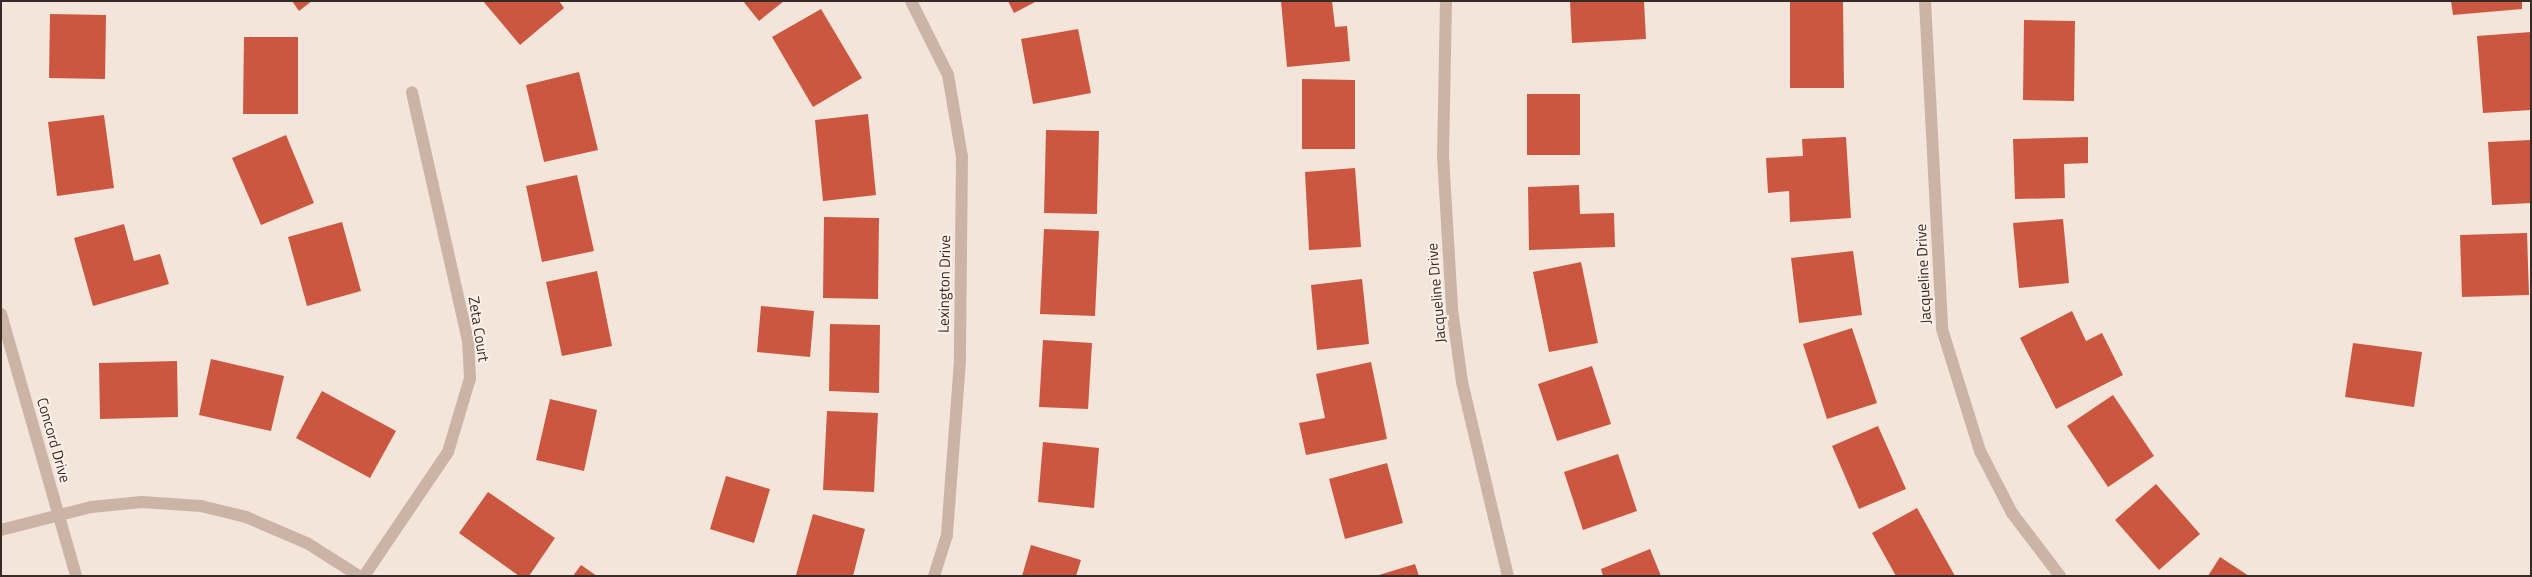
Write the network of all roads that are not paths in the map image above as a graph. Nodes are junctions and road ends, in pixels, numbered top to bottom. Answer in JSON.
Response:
{"nodes":[{"id":1,"x":911,"y":1,"type":"edge"},
{"id":2,"x":1446,"y":1,"type":"edge"},
{"id":3,"x":1925,"y":1,"type":"edge"},
{"id":4,"x":412,"y":92,"type":"dead end"},
{"id":5,"x":1,"y":314,"type":"edge"},
{"id":6,"x":59,"y":514,"type":"junction"},
{"id":7,"x":1,"y":530,"type":"edge"},
{"id":8,"x":76,"y":576,"type":"edge"},
{"id":9,"x":358,"y":576,"type":"edge"},
{"id":10,"x":364,"y":576,"type":"edge"},
{"id":11,"x":934,"y":576,"type":"edge"},
{"id":12,"x":1508,"y":576,"type":"edge"},
{"id":13,"x":2060,"y":576,"type":"edge"}],
"edges":[{"from":1,"to":11,"type":"street","name":"Lexington Drive"},
{"from":2,"to":12,"type":"street","name":"Jacqueline Drive"},
{"from":3,"to":13,"type":"street","name":"Jacqueline Drive"},
{"from":4,"to":10,"type":"street","name":"Zeta Court"},
{"from":5,"to":6,"type":"street","name":"Concord Drive"},
{"from":6,"to":7,"type":"street"},
{"from":6,"to":8,"type":"street","name":"Concord Drive"},
{"from":6,"to":9,"type":"street"}]}
